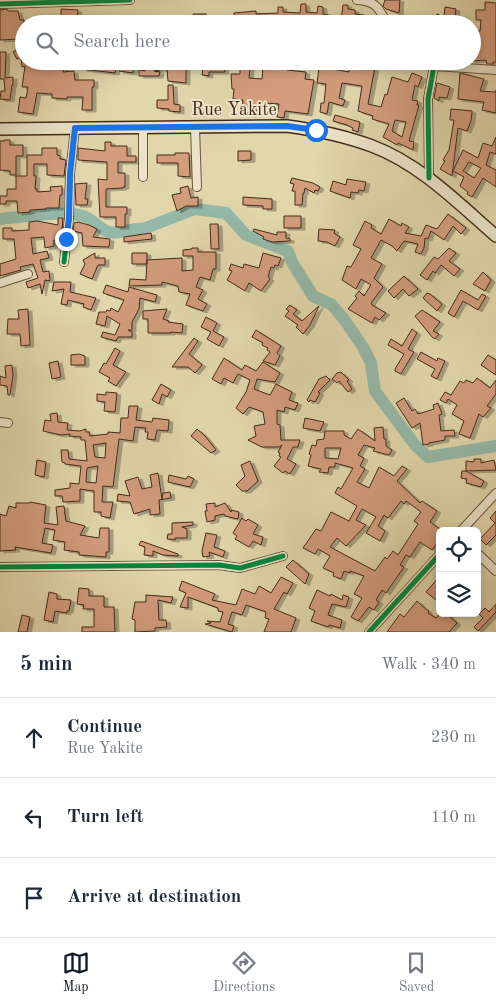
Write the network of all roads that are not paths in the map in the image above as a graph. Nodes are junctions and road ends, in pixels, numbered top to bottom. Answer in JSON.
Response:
{"nodes":[{"id":1,"x":130,"y":0,"type":"edge"},
{"id":2,"x":357,"y":0,"type":"edge"},
{"id":3,"x":0,"y":4,"type":"edge"},
{"id":4,"x":382,"y":15,"type":"edge"},
{"id":5,"x":481,"y":69,"type":"edge"},
{"id":6,"x":433,"y":70,"type":"edge"},
{"id":7,"x":496,"y":70,"type":"edge"},
{"id":8,"x":195,"y":127,"type":"junction"},
{"id":9,"x":75,"y":128,"type":"junction"},
{"id":10,"x":143,"y":128,"type":"junction"},
{"id":11,"x":0,"y":129,"type":"edge"},
{"id":12,"x":143,"y":177,"type":"dead end"},
{"id":13,"x":429,"y":178,"type":"junction"},
{"id":14,"x":197,"y":187,"type":"dead end"},
{"id":15,"x":496,"y":236,"type":"edge"},
{"id":16,"x":64,"y":262,"type":"dead end"},
{"id":17,"x":28,"y":274,"type":"dead end"},
{"id":18,"x":0,"y":283,"type":"edge"},
{"id":19,"x":496,"y":493,"type":"edge"},
{"id":20,"x":465,"y":527,"type":"edge"},
{"id":21,"x":283,"y":556,"type":"dead end"},
{"id":22,"x":481,"y":557,"type":"edge"},
{"id":23,"x":436,"y":558,"type":"edge"},
{"id":24,"x":0,"y":567,"type":"edge"},
{"id":25,"x":496,"y":571,"type":"edge"},
{"id":26,"x":369,"y":632,"type":"edge"}],
"edges":[{"from":1,"to":3,"type":"street"},
{"from":2,"to":4,"type":"street"},
{"from":5,"to":7,"type":"street"},
{"from":6,"to":13,"type":"street"},
{"from":8,"to":10,"type":"main road","name":"Rue Yakite"},
{"from":8,"to":13,"type":"main road","name":"Rue Yakite"},
{"from":8,"to":14,"type":"street"},
{"from":9,"to":10,"type":"main road","name":"Rue Yakite"},
{"from":9,"to":11,"type":"main road","name":"Rue Yakite"},
{"from":9,"to":16,"type":"street"},
{"from":10,"to":12,"type":"street"},
{"from":13,"to":15,"type":"main road","name":"Rue Yakite"},
{"from":17,"to":18,"type":"street"},
{"from":19,"to":20,"type":"street"},
{"from":21,"to":24,"type":"street"},
{"from":22,"to":25,"type":"street"},
{"from":23,"to":26,"type":"street"}]}
